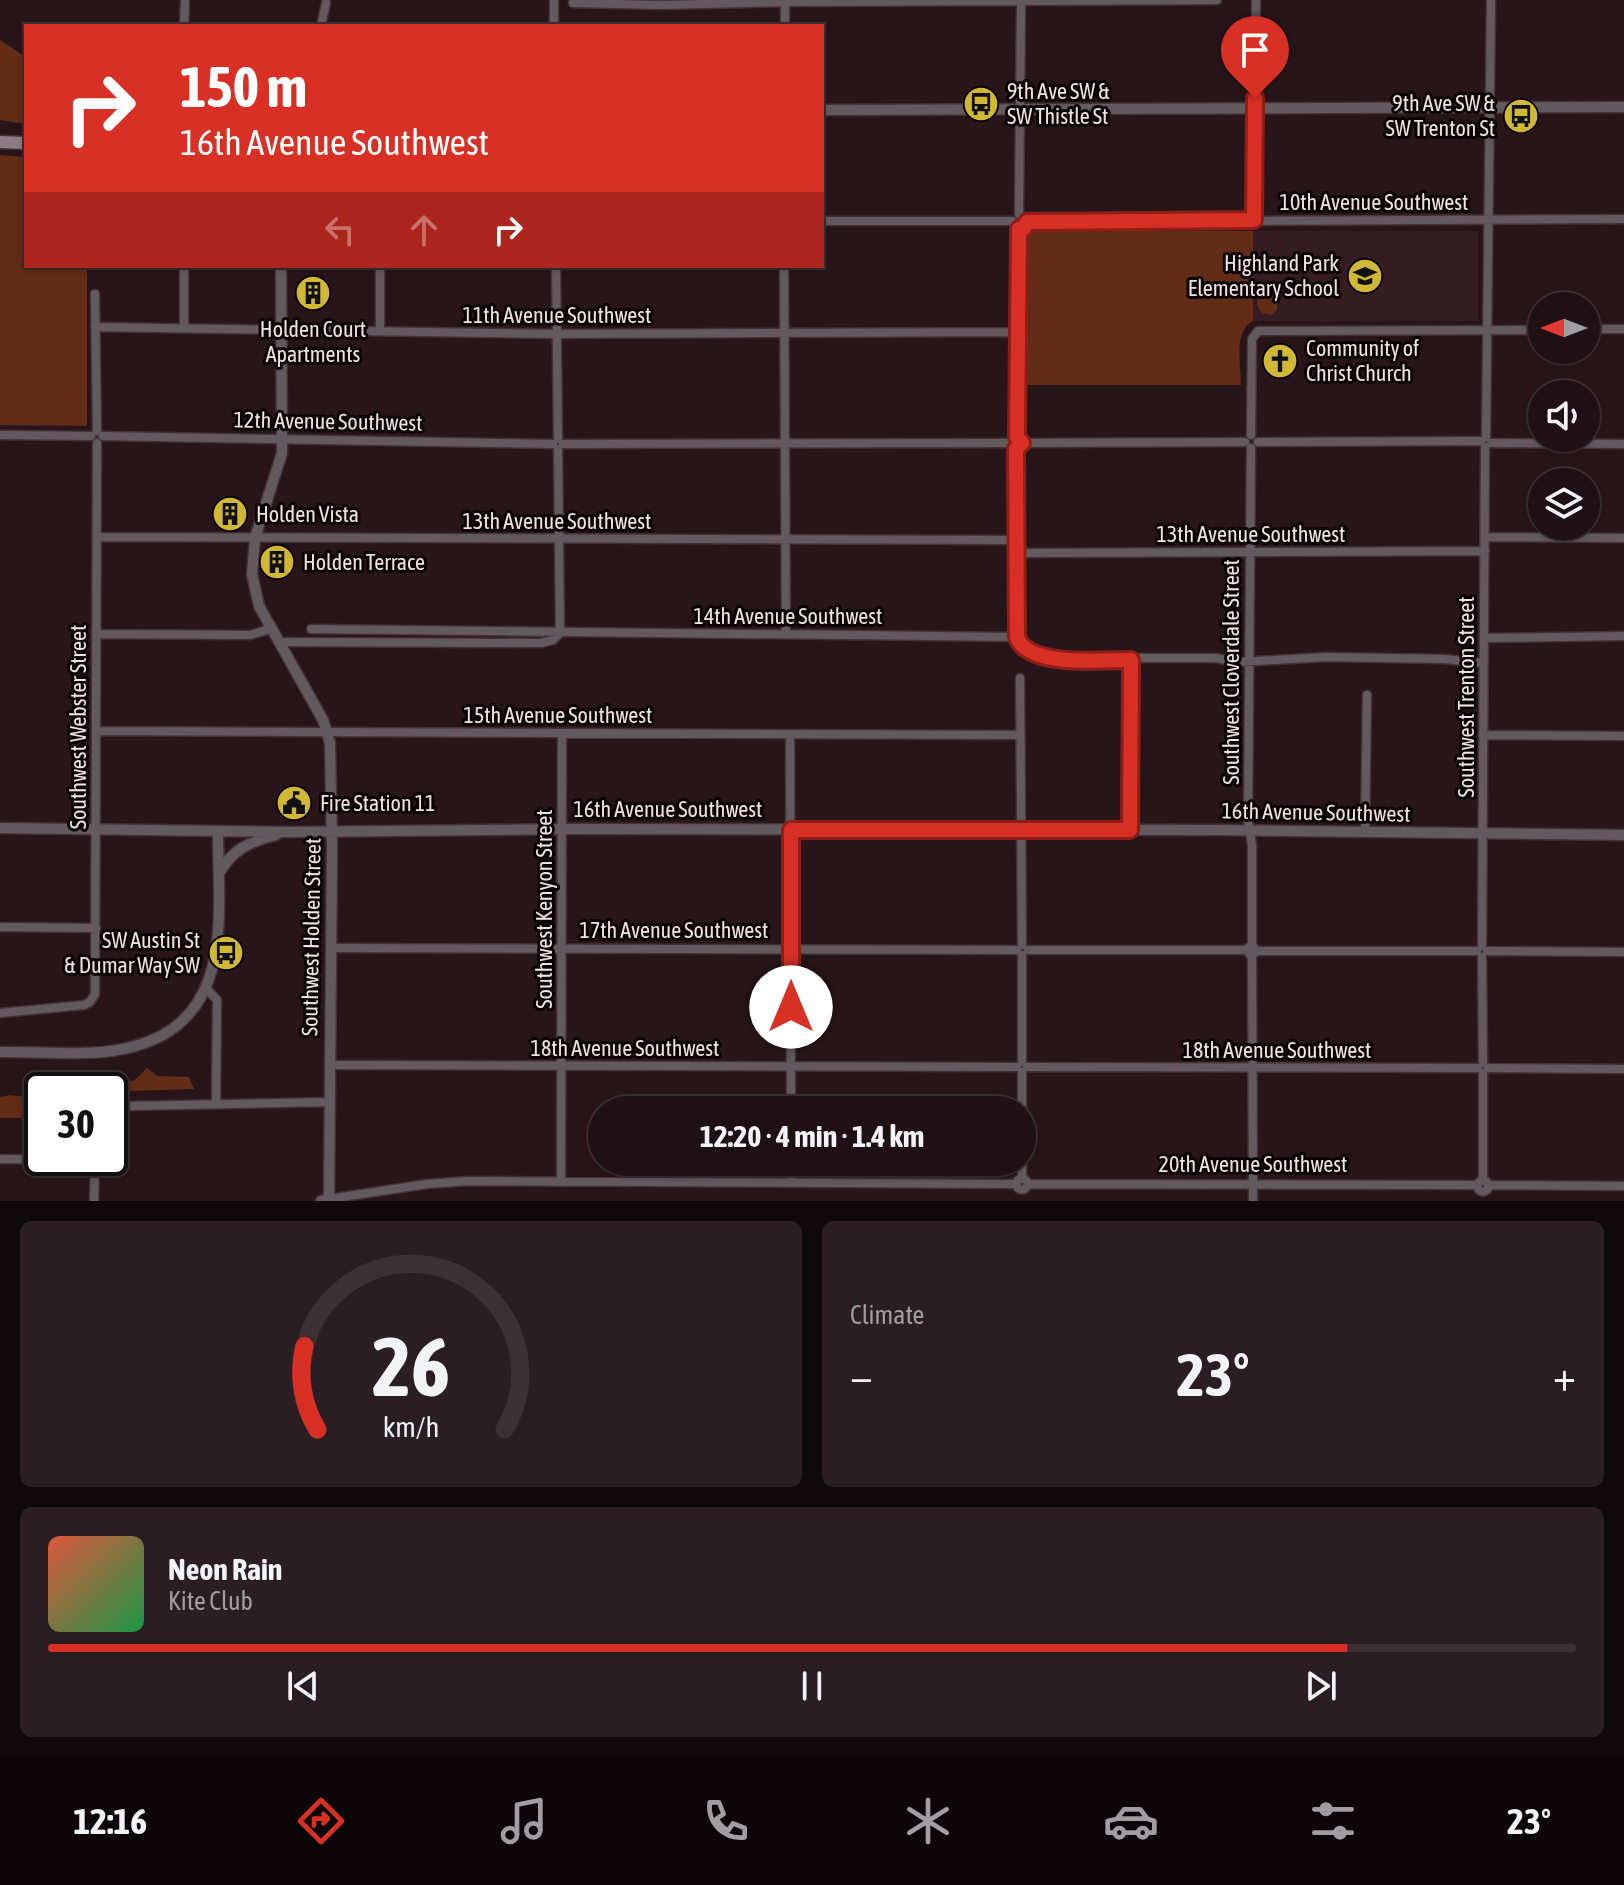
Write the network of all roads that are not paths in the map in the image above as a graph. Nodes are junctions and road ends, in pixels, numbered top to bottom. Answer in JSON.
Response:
{"nodes":[{"id":1,"x":185,"y":0,"type":"edge"},
{"id":2,"x":554,"y":0,"type":"edge"},
{"id":3,"x":1217,"y":0,"type":"edge"},
{"id":4,"x":1256,"y":0,"type":"edge"},
{"id":5,"x":1491,"y":0,"type":"edge"},
{"id":6,"x":1021,"y":1,"type":"edge"},
{"id":7,"x":785,"y":2,"type":"junction"},
{"id":8,"x":326,"y":3,"type":"dead end"},
{"id":9,"x":573,"y":3,"type":"dead end"},
{"id":10,"x":184,"y":24,"type":"edge"},
{"id":11,"x":321,"y":24,"type":"edge"},
{"id":12,"x":554,"y":24,"type":"edge"},
{"id":13,"x":785,"y":24,"type":"edge"},
{"id":14,"x":1490,"y":107,"type":"junction"},
{"id":15,"x":1624,"y":107,"type":"edge"},
{"id":16,"x":1255,"y":108,"type":"junction"},
{"id":17,"x":824,"y":110,"type":"edge"},
{"id":18,"x":1020,"y":110,"type":"junction"},
{"id":19,"x":0,"y":142,"type":"edge"},
{"id":20,"x":24,"y":143,"type":"edge"},
{"id":21,"x":1016,"y":217,"type":"junction"},
{"id":22,"x":1624,"y":219,"type":"edge"},
{"id":23,"x":1254,"y":220,"type":"junction"},
{"id":24,"x":1489,"y":220,"type":"junction"},
{"id":25,"x":824,"y":221,"type":"edge"},
{"id":26,"x":1027,"y":222,"type":"junction"},
{"id":27,"x":1019,"y":229,"type":"junction"},
{"id":28,"x":184,"y":268,"type":"edge"},
{"id":29,"x":281,"y":268,"type":"edge"},
{"id":30,"x":380,"y":268,"type":"edge"},
{"id":31,"x":556,"y":268,"type":"edge"},
{"id":32,"x":784,"y":268,"type":"edge"},
{"id":33,"x":95,"y":294,"type":"dead end"},
{"id":34,"x":95,"y":327,"type":"junction"},
{"id":35,"x":184,"y":327,"type":"junction"},
{"id":36,"x":282,"y":329,"type":"junction"},
{"id":37,"x":1600,"y":329,"type":"edge"},
{"id":38,"x":1624,"y":329,"type":"edge"},
{"id":39,"x":1487,"y":330,"type":"junction"},
{"id":40,"x":1528,"y":330,"type":"edge"},
{"id":41,"x":380,"y":331,"type":"junction"},
{"id":42,"x":784,"y":332,"type":"junction"},
{"id":43,"x":1018,"y":332,"type":"junction"},
{"id":44,"x":556,"y":334,"type":"junction"},
{"id":45,"x":0,"y":435,"type":"edge"},
{"id":46,"x":97,"y":437,"type":"junction"},
{"id":47,"x":283,"y":439,"type":"junction"},
{"id":48,"x":1252,"y":442,"type":"junction"},
{"id":49,"x":1486,"y":442,"type":"junction"},
{"id":50,"x":783,"y":443,"type":"junction"},
{"id":51,"x":1016,"y":443,"type":"junction"},
{"id":52,"x":558,"y":444,"type":"junction"},
{"id":53,"x":1624,"y":444,"type":"edge"},
{"id":54,"x":97,"y":537,"type":"junction"},
{"id":55,"x":1485,"y":537,"type":"junction"},
{"id":56,"x":255,"y":538,"type":"junction"},
{"id":57,"x":1624,"y":538,"type":"edge"},
{"id":58,"x":558,"y":539,"type":"junction"},
{"id":59,"x":785,"y":540,"type":"junction"},
{"id":60,"x":1017,"y":540,"type":"junction"},
{"id":61,"x":1485,"y":551,"type":"junction"},
{"id":62,"x":1017,"y":553,"type":"junction"},
{"id":63,"x":1250,"y":553,"type":"junction"},
{"id":64,"x":270,"y":629,"type":"junction"},
{"id":65,"x":311,"y":629,"type":"dead end"},
{"id":66,"x":560,"y":633,"type":"junction"},
{"id":67,"x":97,"y":634,"type":"junction"},
{"id":68,"x":786,"y":634,"type":"junction"},
{"id":69,"x":1624,"y":636,"type":"edge"},
{"id":70,"x":1017,"y":637,"type":"junction"},
{"id":71,"x":1484,"y":638,"type":"junction"},
{"id":72,"x":278,"y":642,"type":"junction"},
{"id":73,"x":1131,"y":660,"type":"junction"},
{"id":74,"x":1249,"y":662,"type":"junction"},
{"id":75,"x":1484,"y":663,"type":"junction"},
{"id":76,"x":1020,"y":678,"type":"dead end"},
{"id":77,"x":1367,"y":695,"type":"dead end"},
{"id":78,"x":96,"y":731,"type":"junction"},
{"id":79,"x":328,"y":732,"type":"junction"},
{"id":80,"x":562,"y":733,"type":"junction"},
{"id":81,"x":790,"y":734,"type":"junction"},
{"id":82,"x":1020,"y":735,"type":"junction"},
{"id":83,"x":1483,"y":735,"type":"junction"},
{"id":84,"x":1624,"y":736,"type":"edge"},
{"id":85,"x":0,"y":828,"type":"edge"},
{"id":86,"x":96,"y":829,"type":"junction"},
{"id":87,"x":563,"y":829,"type":"junction"},
{"id":88,"x":791,"y":830,"type":"junction"},
{"id":89,"x":1022,"y":830,"type":"junction"},
{"id":90,"x":1130,"y":830,"type":"junction"},
{"id":91,"x":218,"y":831,"type":"junction"},
{"id":92,"x":1249,"y":831,"type":"junction"},
{"id":93,"x":289,"y":832,"type":"junction"},
{"id":94,"x":332,"y":832,"type":"junction"},
{"id":95,"x":1365,"y":832,"type":"junction"},
{"id":96,"x":1483,"y":833,"type":"junction"},
{"id":97,"x":1624,"y":835,"type":"edge"},
{"id":98,"x":218,"y":875,"type":"junction"},
{"id":99,"x":0,"y":927,"type":"edge"},
{"id":100,"x":96,"y":928,"type":"junction"},
{"id":101,"x":331,"y":948,"type":"junction"},
{"id":102,"x":562,"y":948,"type":"junction"},
{"id":103,"x":791,"y":949,"type":"junction"},
{"id":104,"x":1022,"y":950,"type":"junction"},
{"id":105,"x":1252,"y":951,"type":"junction"},
{"id":106,"x":1482,"y":951,"type":"junction"},
{"id":107,"x":1624,"y":952,"type":"edge"},
{"id":108,"x":206,"y":988,"type":"junction"},
{"id":109,"x":0,"y":1013,"type":"edge"},
{"id":110,"x":0,"y":1052,"type":"edge"},
{"id":111,"x":329,"y":1065,"type":"junction"},
{"id":112,"x":562,"y":1066,"type":"junction"},
{"id":113,"x":791,"y":1066,"type":"junction"},
{"id":114,"x":1022,"y":1067,"type":"junction"},
{"id":115,"x":1253,"y":1068,"type":"junction"},
{"id":116,"x":1483,"y":1068,"type":"junction"},
{"id":117,"x":1624,"y":1069,"type":"edge"},
{"id":118,"x":791,"y":1096,"type":"edge"},
{"id":119,"x":216,"y":1102,"type":"junction"},
{"id":120,"x":329,"y":1102,"type":"junction"},
{"id":121,"x":128,"y":1106,"type":"dead end"},
{"id":122,"x":0,"y":1159,"type":"edge"},
{"id":123,"x":24,"y":1159,"type":"edge"},
{"id":124,"x":95,"y":1176,"type":"edge"},
{"id":125,"x":791,"y":1176,"type":"edge"},
{"id":126,"x":561,"y":1182,"type":"junction"},
{"id":127,"x":791,"y":1183,"type":"junction"},
{"id":128,"x":1022,"y":1184,"type":"junction"},
{"id":129,"x":1253,"y":1184,"type":"junction"},
{"id":130,"x":1483,"y":1185,"type":"junction"},
{"id":131,"x":1624,"y":1186,"type":"edge"},
{"id":132,"x":325,"y":1200,"type":"edge"},
{"id":133,"x":94,"y":1201,"type":"edge"},
{"id":134,"x":1022,"y":1201,"type":"edge"},
{"id":135,"x":1253,"y":1201,"type":"edge"},
{"id":136,"x":1483,"y":1201,"type":"edge"}],
"edges":[{"from":1,"to":10,"type":"street"},
{"from":2,"to":12,"type":"street"},
{"from":3,"to":6,"type":"street"},
{"from":4,"to":16,"type":"street"},
{"from":5,"to":14,"type":"street","name":"Southwest Trenton Street"},
{"from":6,"to":7,"type":"street"},
{"from":6,"to":18,"type":"street"},
{"from":7,"to":9,"type":"street"},
{"from":7,"to":13,"type":"street"},
{"from":8,"to":11,"type":"street"},
{"from":14,"to":15,"type":"street"},
{"from":14,"to":16,"type":"street"},
{"from":14,"to":24,"type":"street","name":"Southwest Trenton Street"},
{"from":16,"to":18,"type":"street"},
{"from":16,"to":23,"type":"street"},
{"from":17,"to":18,"type":"street"},
{"from":18,"to":21,"type":"street"},
{"from":19,"to":20,"type":"main road"},
{"from":21,"to":25,"type":"street"},
{"from":21,"to":26,"type":"street"},
{"from":21,"to":27,"type":"street"},
{"from":22,"to":24,"type":"street","name":"10th Avenue Southwest"},
{"from":23,"to":24,"type":"street","name":"10th Avenue Southwest"},
{"from":23,"to":26,"type":"street","name":"10th Avenue Southwest"},
{"from":24,"to":39,"type":"street","name":"Southwest Trenton Street"},
{"from":26,"to":27,"type":"street"},
{"from":27,"to":43,"type":"street"},
{"from":28,"to":35,"type":"street"},
{"from":29,"to":36,"type":"street","name":"Southwest Holden Street"},
{"from":30,"to":41,"type":"street"},
{"from":31,"to":44,"type":"street"},
{"from":32,"to":42,"type":"street"},
{"from":33,"to":34,"type":"street","name":"Southwest Webster Street"},
{"from":34,"to":35,"type":"street","name":"11th Avenue Southwest"},
{"from":34,"to":46,"type":"street","name":"Southwest Webster Street"},
{"from":35,"to":36,"type":"street","name":"11th Avenue Southwest"},
{"from":36,"to":41,"type":"street","name":"11th Avenue Southwest"},
{"from":36,"to":47,"type":"street","name":"Southwest Holden Street"},
{"from":37,"to":38,"type":"street"},
{"from":39,"to":40,"type":"street"},
{"from":39,"to":48,"type":"street","name":"Southwest Cloverdale Street"},
{"from":39,"to":49,"type":"street","name":"Southwest Trenton Street"},
{"from":41,"to":44,"type":"street","name":"11th Avenue Southwest"},
{"from":42,"to":43,"type":"street","name":"11th Avenue Southwest"},
{"from":42,"to":44,"type":"street","name":"11th Avenue Southwest"},
{"from":42,"to":50,"type":"street"},
{"from":43,"to":51,"type":"street"},
{"from":44,"to":52,"type":"street"},
{"from":45,"to":46,"type":"street","name":"12th Avenue Southwest"},
{"from":46,"to":47,"type":"street","name":"12th Avenue Southwest"},
{"from":46,"to":54,"type":"street","name":"Southwest Webster Street"},
{"from":47,"to":52,"type":"street","name":"12th Avenue Southwest"},
{"from":47,"to":56,"type":"street","name":"Southwest Holden Street"},
{"from":48,"to":49,"type":"street","name":"12th Avenue Southwest"},
{"from":48,"to":51,"type":"street","name":"12th Avenue Southwest"},
{"from":48,"to":63,"type":"street","name":"Southwest Cloverdale Street"},
{"from":49,"to":53,"type":"street","name":"12th Avenue Southwest"},
{"from":49,"to":55,"type":"street","name":"Southwest Trenton Street"},
{"from":50,"to":51,"type":"street","name":"12th Avenue Southwest"},
{"from":50,"to":52,"type":"street","name":"12th Avenue Southwest"},
{"from":50,"to":59,"type":"street"},
{"from":51,"to":60,"type":"street"},
{"from":52,"to":58,"type":"street"},
{"from":54,"to":56,"type":"street","name":"13th Avenue Southwest"},
{"from":54,"to":67,"type":"street","name":"Southwest Webster Street"},
{"from":55,"to":57,"type":"street"},
{"from":55,"to":61,"type":"street","name":"Southwest Trenton Street"},
{"from":56,"to":58,"type":"street","name":"13th Avenue Southwest"},
{"from":56,"to":64,"type":"street","name":"Southwest Holden Street"},
{"from":58,"to":59,"type":"street","name":"13th Avenue Southwest"},
{"from":58,"to":66,"type":"street"},
{"from":59,"to":60,"type":"street","name":"13th Avenue Southwest"},
{"from":59,"to":68,"type":"street"},
{"from":60,"to":62,"type":"street"},
{"from":61,"to":63,"type":"street","name":"13th Avenue Southwest"},
{"from":61,"to":71,"type":"street","name":"Southwest Trenton Street"},
{"from":62,"to":63,"type":"street","name":"13th Avenue Southwest"},
{"from":62,"to":70,"type":"street"},
{"from":63,"to":74,"type":"street","name":"Southwest Cloverdale Street"},
{"from":64,"to":67,"type":"street"},
{"from":64,"to":72,"type":"street","name":"Southwest Holden Street"},
{"from":65,"to":66,"type":"street","name":"14th Avenue Southwest"},
{"from":66,"to":68,"type":"street","name":"14th Avenue Southwest"},
{"from":66,"to":72,"type":"street","name":"14th Avenue Southwest"},
{"from":67,"to":78,"type":"street","name":"Southwest Webster Street"},
{"from":68,"to":70,"type":"street","name":"14th Avenue Southwest"},
{"from":69,"to":71,"type":"street"},
{"from":70,"to":73,"type":"street"},
{"from":71,"to":75,"type":"street","name":"Southwest Trenton Street"},
{"from":72,"to":79,"type":"street","name":"Southwest Holden Street"},
{"from":73,"to":74,"type":"street"},
{"from":73,"to":90,"type":"street"},
{"from":74,"to":75,"type":"street"},
{"from":74,"to":92,"type":"street","name":"Southwest Cloverdale Street"},
{"from":75,"to":83,"type":"street","name":"Southwest Trenton Street"},
{"from":76,"to":82,"type":"street"},
{"from":77,"to":95,"type":"street"},
{"from":78,"to":79,"type":"street","name":"15th Avenue Southwest"},
{"from":78,"to":86,"type":"street","name":"Southwest Webster Street"},
{"from":79,"to":80,"type":"street","name":"15th Avenue Southwest"},
{"from":79,"to":94,"type":"street","name":"Southwest Holden Street"},
{"from":80,"to":81,"type":"street","name":"15th Avenue Southwest"},
{"from":80,"to":87,"type":"street","name":"Southwest Kenyon Street"},
{"from":81,"to":82,"type":"street","name":"15th Avenue Southwest"},
{"from":81,"to":88,"type":"street"},
{"from":82,"to":89,"type":"street"},
{"from":83,"to":84,"type":"street"},
{"from":83,"to":96,"type":"street","name":"Southwest Trenton Street"},
{"from":85,"to":86,"type":"street","name":"16th Avenue Southwest"},
{"from":86,"to":91,"type":"street","name":"16th Avenue Southwest"},
{"from":86,"to":100,"type":"street","name":"Southwest Webster Street"},
{"from":87,"to":88,"type":"street","name":"16th Avenue Southwest"},
{"from":87,"to":94,"type":"street","name":"16th Avenue Southwest"},
{"from":87,"to":102,"type":"street","name":"Southwest Kenyon Street"},
{"from":88,"to":89,"type":"street","name":"16th Avenue Southwest"},
{"from":88,"to":103,"type":"street"},
{"from":89,"to":90,"type":"street","name":"16th Avenue Southwest"},
{"from":89,"to":104,"type":"street"},
{"from":90,"to":92,"type":"street","name":"16th Avenue Southwest"},
{"from":91,"to":93,"type":"street","name":"16th Avenue Southwest"},
{"from":91,"to":98,"type":"street"},
{"from":92,"to":95,"type":"street","name":"16th Avenue Southwest"},
{"from":92,"to":105,"type":"street","name":"Southwest Cloverdale Street"},
{"from":93,"to":94,"type":"street","name":"16th Avenue Southwest"},
{"from":93,"to":98,"type":"street"},
{"from":94,"to":101,"type":"street","name":"Southwest Holden Street"},
{"from":95,"to":96,"type":"street","name":"16th Avenue Southwest"},
{"from":96,"to":97,"type":"street","name":"16th Avenue Southwest"},
{"from":96,"to":106,"type":"street","name":"Southwest Trenton Street"},
{"from":98,"to":108,"type":"street"},
{"from":99,"to":100,"type":"street"},
{"from":100,"to":109,"type":"street","name":"Southwest Webster Street"},
{"from":101,"to":102,"type":"street","name":"17th Avenue Southwest"},
{"from":101,"to":111,"type":"street","name":"Southwest Holden Street"},
{"from":102,"to":103,"type":"street","name":"17th Avenue Southwest"},
{"from":102,"to":112,"type":"street","name":"Southwest Kenyon Street"},
{"from":103,"to":104,"type":"street","name":"17th Avenue Southwest"},
{"from":103,"to":113,"type":"street"},
{"from":104,"to":105,"type":"street","name":"17th Avenue Southwest"},
{"from":104,"to":114,"type":"street"},
{"from":105,"to":106,"type":"street","name":"17th Avenue Southwest"},
{"from":105,"to":115,"type":"street","name":"Southwest Cloverdale Street"},
{"from":106,"to":107,"type":"street","name":"17th Avenue Southwest"},
{"from":106,"to":116,"type":"street","name":"Southwest Trenton Street"},
{"from":108,"to":110,"type":"street"},
{"from":108,"to":119,"type":"street"},
{"from":111,"to":112,"type":"street","name":"18th Avenue Southwest"},
{"from":111,"to":120,"type":"street","name":"Southwest Holden Street"},
{"from":112,"to":113,"type":"street","name":"18th Avenue Southwest"},
{"from":112,"to":126,"type":"street","name":"Southwest Kenyon Street"},
{"from":113,"to":114,"type":"street","name":"18th Avenue Southwest"},
{"from":113,"to":118,"type":"street"},
{"from":114,"to":115,"type":"street","name":"18th Avenue Southwest"},
{"from":114,"to":128,"type":"street"},
{"from":115,"to":116,"type":"street","name":"18th Avenue Southwest"},
{"from":115,"to":129,"type":"street","name":"Southwest Cloverdale Street"},
{"from":116,"to":117,"type":"street","name":"18th Avenue Southwest"},
{"from":116,"to":130,"type":"street","name":"Southwest Trenton Street"},
{"from":119,"to":120,"type":"street"},
{"from":119,"to":121,"type":"street"},
{"from":120,"to":132,"type":"street","name":"Southwest Holden Street"},
{"from":122,"to":123,"type":"street"},
{"from":124,"to":133,"type":"street"},
{"from":125,"to":127,"type":"street"},
{"from":126,"to":127,"type":"street","name":"20th Avenue Southwest"},
{"from":126,"to":132,"type":"street","name":"20th Avenue Southwest"},
{"from":127,"to":128,"type":"street","name":"20th Avenue Southwest"},
{"from":128,"to":129,"type":"street","name":"20th Avenue Southwest"},
{"from":128,"to":134,"type":"street"},
{"from":129,"to":130,"type":"street","name":"20th Avenue Southwest"},
{"from":129,"to":135,"type":"street","name":"Southwest Cloverdale Street"},
{"from":130,"to":131,"type":"street","name":"20th Avenue Southwest"},
{"from":130,"to":136,"type":"street","name":"Southwest Trenton Street"}]}
